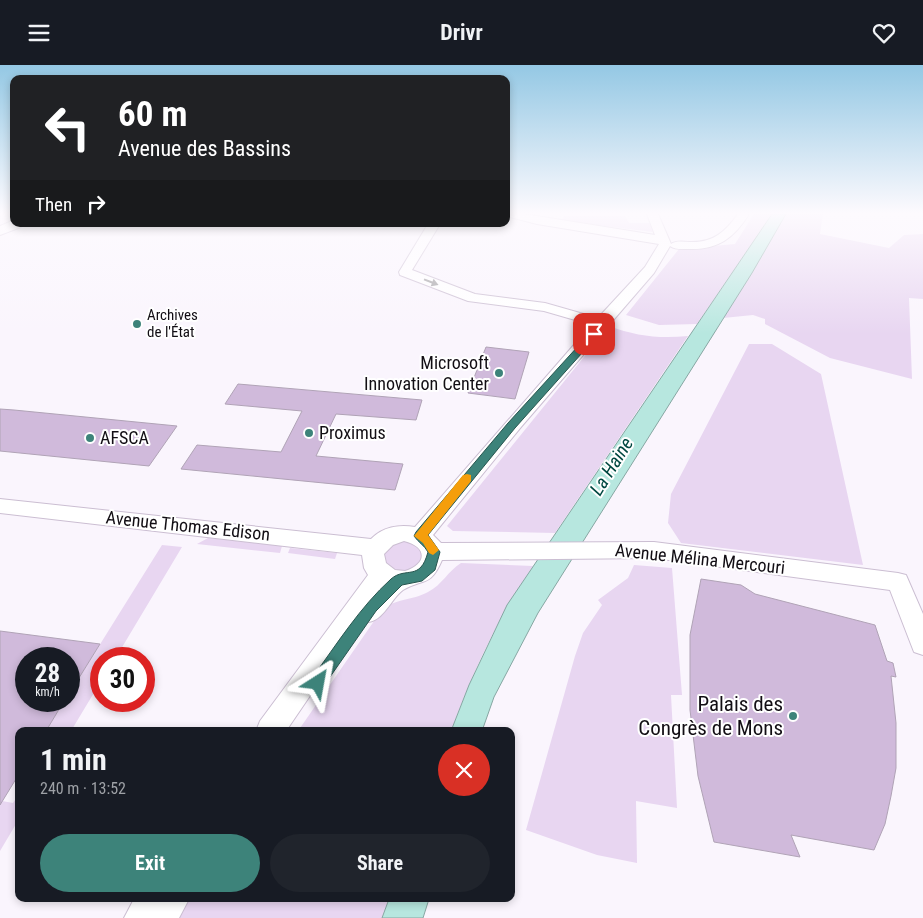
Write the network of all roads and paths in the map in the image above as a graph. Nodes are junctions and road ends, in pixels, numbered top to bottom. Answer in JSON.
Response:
{"nodes":[{"id":1,"x":416,"y":254,"type":"edge"},
{"id":2,"x":661,"y":254,"type":"edge"},
{"id":3,"x":596,"y":322,"type":"junction"},
{"id":4,"x":0,"y":506,"type":"edge"},
{"id":5,"x":427,"y":544,"type":"junction"},
{"id":6,"x":376,"y":548,"type":"junction"},
{"id":7,"x":390,"y":577,"type":"junction"},
{"id":8,"x":923,"y":644,"type":"edge"},
{"id":9,"x":273,"y":727,"type":"edge"},
{"id":10,"x":287,"y":727,"type":"edge"},
{"id":11,"x":152,"y":902,"type":"edge"},
{"id":12,"x":170,"y":902,"type":"edge"},
{"id":13,"x":141,"y":918,"type":"edge"},
{"id":14,"x":159,"y":918,"type":"edge"}],
"edges":[{"from":1,"to":3,"type":"street","one_way":true},
{"from":2,"to":3,"type":"street"},
{"from":3,"to":5,"type":"street"},
{"from":4,"to":6,"type":"street","name":"Avenue Thomas Edison"},
{"from":5,"to":6,"type":"street"},
{"from":5,"to":7,"type":"street"},
{"from":5,"to":8,"type":"street","name":"Avenue Mélina Mercouri"},
{"from":6,"to":7,"type":"street"},
{"from":7,"to":9,"type":"street"},
{"from":7,"to":10,"type":"street"},
{"from":11,"to":13,"type":"street"},
{"from":12,"to":14,"type":"street"}]}
